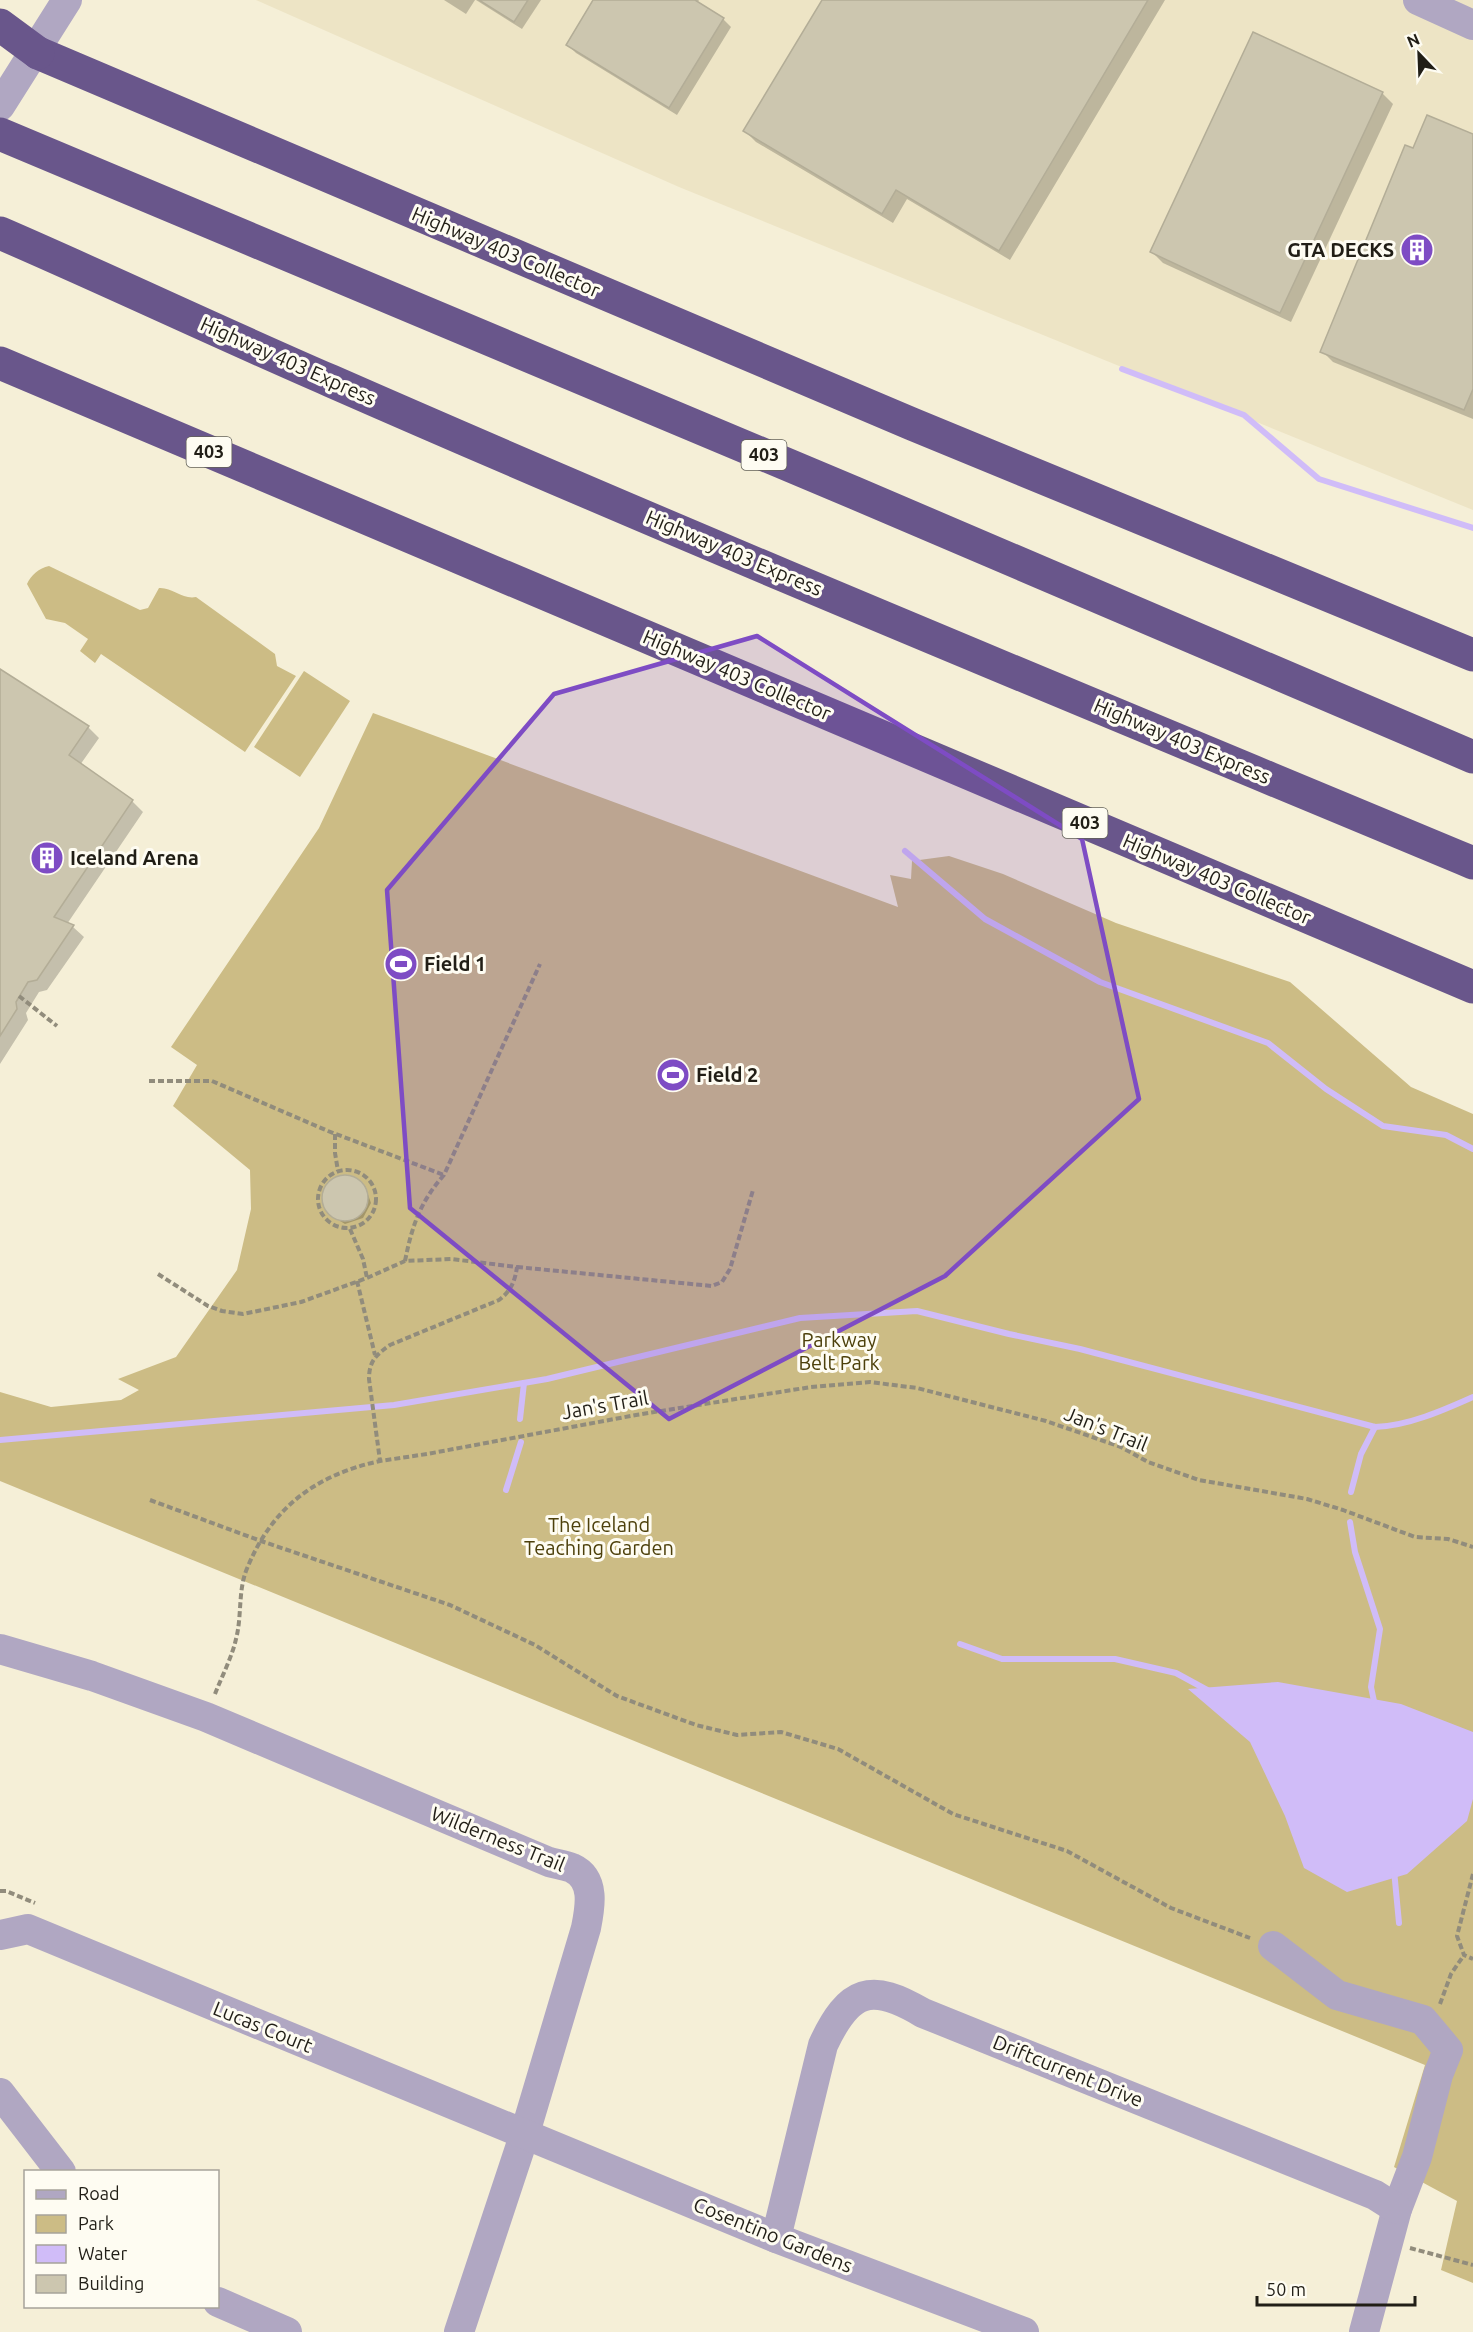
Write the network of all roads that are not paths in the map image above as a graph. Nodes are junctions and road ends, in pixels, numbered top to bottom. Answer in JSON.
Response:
{"nodes":[{"id":1,"x":67,"y":0,"type":"edge"},
{"id":2,"x":1418,"y":0,"type":"edge"},
{"id":3,"x":0,"y":25,"type":"edge"},
{"id":4,"x":1473,"y":25,"type":"edge"},
{"id":5,"x":0,"y":49,"type":"edge"},
{"id":6,"x":49,"y":57,"type":"junction"},
{"id":7,"x":0,"y":106,"type":"edge"},
{"id":8,"x":5,"y":136,"type":"edge"},
{"id":9,"x":0,"y":233,"type":"edge"},
{"id":10,"x":0,"y":363,"type":"edge"},
{"id":11,"x":1473,"y":655,"type":"edge"},
{"id":12,"x":1473,"y":757,"type":"edge"},
{"id":13,"x":1473,"y":863,"type":"edge"},
{"id":14,"x":1473,"y":987,"type":"edge"},
{"id":15,"x":0,"y":1649,"type":"edge"},
{"id":16,"x":0,"y":1935,"type":"edge"},
{"id":17,"x":1273,"y":1946,"type":"road end"},
{"id":18,"x":0,"y":2093,"type":"edge"},
{"id":19,"x":525,"y":2133,"type":"junction"},
{"id":20,"x":60,"y":2170,"type":"edge"},
{"id":21,"x":1397,"y":2210,"type":"junction"},
{"id":22,"x":776,"y":2238,"type":"junction"},
{"id":23,"x":219,"y":2302,"type":"edge"},
{"id":24,"x":287,"y":2332,"type":"edge"},
{"id":25,"x":459,"y":2332,"type":"edge"},
{"id":26,"x":1024,"y":2332,"type":"edge"},
{"id":27,"x":1364,"y":2332,"type":"edge"}],
"edges":[{"from":1,"to":7,"type":"street"},
{"from":2,"to":4,"type":"street"},
{"from":3,"to":6,"type":"highway","bridge":true},
{"from":5,"to":6,"type":"highway"},
{"from":6,"to":11,"type":"highway","name":"Highway 403 Collector"},
{"from":8,"to":12,"type":"highway","number":"403"},
{"from":9,"to":13,"type":"highway","name":"Highway 403 Express"},
{"from":10,"to":14,"type":"highway","name":"Highway 403 Collector","number":"403"},
{"from":15,"to":19,"type":"street","name":"Wilderness Trail"},
{"from":16,"to":19,"type":"street","name":"Lucas Court"},
{"from":17,"to":21,"type":"street"},
{"from":18,"to":20,"type":"street"},
{"from":19,"to":22,"type":"street","name":"Cosentino Gardens"},
{"from":19,"to":25,"type":"street","name":"Wilderness Trail"},
{"from":21,"to":22,"type":"street","name":"Driftcurrent Drive"},
{"from":21,"to":27,"type":"street"},
{"from":22,"to":26,"type":"street","name":"Cosentino Gardens"},
{"from":23,"to":24,"type":"street"}]}
